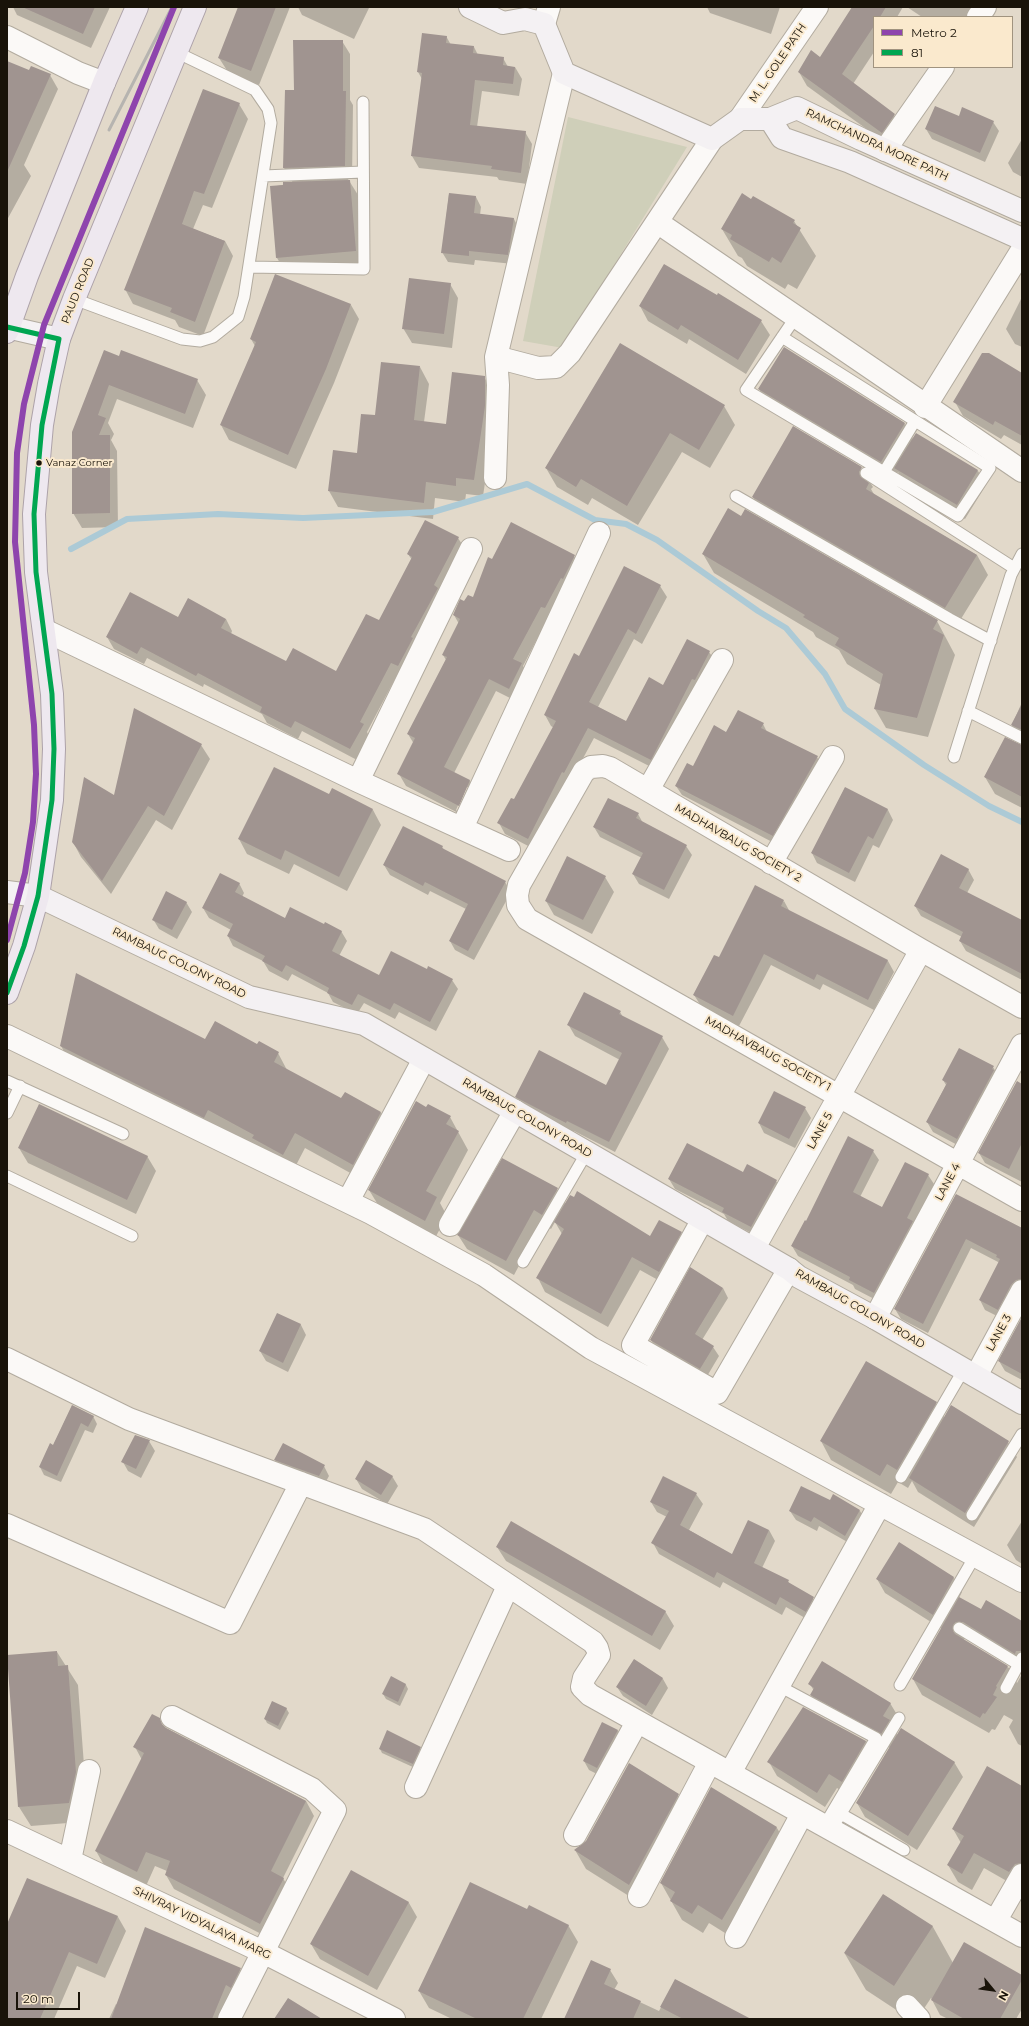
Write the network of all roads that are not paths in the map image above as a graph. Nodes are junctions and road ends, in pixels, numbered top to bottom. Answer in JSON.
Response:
{"nodes":[{"id":1,"x":137,"y":7,"type":"edge"},
{"id":2,"x":195,"y":7,"type":"edge"},
{"id":3,"x":470,"y":7,"type":"edge"},
{"id":4,"x":817,"y":7,"type":"edge"},
{"id":5,"x":985,"y":7,"type":"edge"},
{"id":6,"x":534,"y":14,"type":"edge"},
{"id":7,"x":979,"y":16,"type":"edge"},
{"id":8,"x":7,"y":37,"type":"edge"},
{"id":9,"x":176,"y":52,"type":"junction"},
{"id":10,"x":942,"y":68,"type":"edge"},
{"id":11,"x":564,"y":73,"type":"junction"},
{"id":12,"x":104,"y":83,"type":"junction"},
{"id":13,"x":363,"y":102,"type":"dead end"},
{"id":14,"x":740,"y":119,"type":"junction"},
{"id":15,"x":770,"y":119,"type":"junction"},
{"id":16,"x":712,"y":139,"type":"junction"},
{"id":17,"x":885,"y":150,"type":"junction"},
{"id":18,"x":363,"y":172,"type":"junction"},
{"id":19,"x":263,"y":176,"type":"junction"},
{"id":20,"x":1022,"y":211,"type":"edge"},
{"id":21,"x":657,"y":222,"type":"junction"},
{"id":22,"x":1022,"y":239,"type":"edge"},
{"id":23,"x":1022,"y":250,"type":"edge"},
{"id":24,"x":249,"y":267,"type":"junction"},
{"id":25,"x":74,"y":299,"type":"junction"},
{"id":26,"x":795,"y":318,"type":"junction"},
{"id":27,"x":7,"y":329,"type":"edge"},
{"id":28,"x":782,"y":337,"type":"junction"},
{"id":29,"x":59,"y":338,"type":"junction"},
{"id":30,"x":496,"y":357,"type":"junction"},
{"id":31,"x":920,"y":414,"type":"junction"},
{"id":32,"x":1022,"y":471,"type":"edge"},
{"id":33,"x":884,"y":472,"type":"junction"},
{"id":34,"x":866,"y":473,"type":"dead end"},
{"id":35,"x":495,"y":478,"type":"dead end"},
{"id":36,"x":736,"y":496,"type":"dead end"},
{"id":37,"x":600,"y":533,"type":"dead end"},
{"id":38,"x":471,"y":549,"type":"dead end"},
{"id":39,"x":1022,"y":554,"type":"edge"},
{"id":40,"x":1014,"y":568,"type":"junction"},
{"id":41,"x":44,"y":630,"type":"junction"},
{"id":42,"x":991,"y":641,"type":"junction"},
{"id":43,"x":722,"y":660,"type":"dead end"},
{"id":44,"x":968,"y":711,"type":"junction"},
{"id":45,"x":1022,"y":738,"type":"edge"},
{"id":46,"x":833,"y":757,"type":"dead end"},
{"id":47,"x":954,"y":757,"type":"dead end"},
{"id":48,"x":358,"y":781,"type":"junction"},
{"id":49,"x":648,"y":790,"type":"junction"},
{"id":50,"x":462,"y":828,"type":"junction"},
{"id":51,"x":509,"y":850,"type":"dead end"},
{"id":52,"x":771,"y":863,"type":"junction"},
{"id":53,"x":7,"y":892,"type":"edge"},
{"id":54,"x":38,"y":896,"type":"junction"},
{"id":55,"x":518,"y":905,"type":"joint"},
{"id":56,"x":921,"y":950,"type":"junction"},
{"id":57,"x":7,"y":993,"type":"edge"},
{"id":58,"x":1022,"y":1007,"type":"edge"},
{"id":59,"x":7,"y":1036,"type":"edge"},
{"id":60,"x":1022,"y":1046,"type":"edge"},
{"id":61,"x":424,"y":1059,"type":"junction"},
{"id":62,"x":7,"y":1080,"type":"edge"},
{"id":63,"x":20,"y":1086,"type":"junction"},
{"id":64,"x":840,"y":1095,"type":"junction"},
{"id":65,"x":515,"y":1111,"type":"junction"},
{"id":66,"x":7,"y":1113,"type":"edge"},
{"id":67,"x":123,"y":1134,"type":"dead end"},
{"id":68,"x":587,"y":1152,"type":"junction"},
{"id":69,"x":958,"y":1162,"type":"junction"},
{"id":70,"x":7,"y":1176,"type":"edge"},
{"id":71,"x":1022,"y":1200,"type":"edge"},
{"id":72,"x":348,"y":1202,"type":"junction"},
{"id":73,"x":704,"y":1219,"type":"junction"},
{"id":74,"x":450,"y":1225,"type":"dead end"},
{"id":75,"x":132,"y":1236,"type":"dead end"},
{"id":76,"x":754,"y":1248,"type":"junction"},
{"id":77,"x":523,"y":1262,"type":"dead end"},
{"id":78,"x":789,"y":1269,"type":"junction"},
{"id":79,"x":1022,"y":1291,"type":"edge"},
{"id":80,"x":875,"y":1318,"type":"junction"},
{"id":81,"x":7,"y":1359,"type":"edge"},
{"id":82,"x":970,"y":1372,"type":"junction"},
{"id":83,"x":1022,"y":1403,"type":"edge"},
{"id":84,"x":1022,"y":1434,"type":"edge"},
{"id":85,"x":901,"y":1477,"type":"dead end"},
{"id":86,"x":301,"y":1483,"type":"junction"},
{"id":87,"x":880,"y":1504,"type":"junction"},
{"id":88,"x":972,"y":1515,"type":"dead end"},
{"id":89,"x":7,"y":1525,"type":"edge"},
{"id":90,"x":975,"y":1556,"type":"junction"},
{"id":91,"x":1022,"y":1581,"type":"edge"},
{"id":92,"x":508,"y":1586,"type":"junction"},
{"id":93,"x":959,"y":1628,"type":"dead end"},
{"id":94,"x":1020,"y":1661,"type":"edge"},
{"id":95,"x":900,"y":1684,"type":"dead end"},
{"id":96,"x":779,"y":1686,"type":"junction"},
{"id":97,"x":1006,"y":1688,"type":"dead end"},
{"id":98,"x":172,"y":1717,"type":"dead end"},
{"id":99,"x":899,"y":1718,"type":"dead end"},
{"id":100,"x":637,"y":1722,"type":"junction"},
{"id":101,"x":710,"y":1762,"type":"junction"},
{"id":102,"x":89,"y":1771,"type":"dead end"},
{"id":103,"x":730,"y":1773,"type":"junction"},
{"id":104,"x":416,"y":1787,"type":"dead end"},
{"id":105,"x":802,"y":1814,"type":"junction"},
{"id":106,"x":832,"y":1823,"type":"junction"},
{"id":107,"x":7,"y":1831,"type":"edge"},
{"id":108,"x":575,"y":1835,"type":"dead end"},
{"id":109,"x":904,"y":1850,"type":"dead end"},
{"id":110,"x":70,"y":1860,"type":"junction"},
{"id":111,"x":1022,"y":1875,"type":"edge"},
{"id":112,"x":639,"y":1896,"type":"dead end"},
{"id":113,"x":996,"y":1920,"type":"junction"},
{"id":114,"x":1022,"y":1936,"type":"edge"},
{"id":115,"x":736,"y":1937,"type":"dead end"},
{"id":116,"x":263,"y":1952,"type":"junction"},
{"id":117,"x":229,"y":2019,"type":"edge"},
{"id":118,"x":394,"y":2019,"type":"edge"}],
"edges":[{"from":1,"to":12,"type":"main road"},
{"from":2,"to":9,"type":"main road","name":"PAUD ROAD"},
{"from":3,"to":6,"type":"street"},
{"from":4,"to":14,"type":"street","name":"M. L. GOLE PATH"},
{"from":5,"to":7,"type":"street"},
{"from":6,"to":11,"type":"street"},
{"from":8,"to":12,"type":"street"},
{"from":9,"to":19,"type":"lane"},
{"from":9,"to":25,"type":"main road","name":"PAUD ROAD"},
{"from":10,"to":17,"type":"street"},
{"from":11,"to":16,"type":"street"},
{"from":11,"to":30,"type":"street"},
{"from":12,"to":27,"type":"main road"},
{"from":13,"to":18,"type":"lane"},
{"from":14,"to":15,"type":"street"},
{"from":14,"to":16,"type":"street"},
{"from":15,"to":17,"type":"street","name":"RAMCHANDRA MORE PATH"},
{"from":15,"to":22,"type":"street"},
{"from":16,"to":21,"type":"street"},
{"from":17,"to":20,"type":"street","name":"RAMCHANDRA MORE PATH"},
{"from":18,"to":19,"type":"lane"},
{"from":18,"to":24,"type":"lane"},
{"from":19,"to":24,"type":"lane"},
{"from":21,"to":26,"type":"street"},
{"from":21,"to":30,"type":"street"},
{"from":23,"to":31,"type":"street"},
{"from":24,"to":25,"type":"lane"},
{"from":25,"to":29,"type":"main road","name":"PAUD ROAD"},
{"from":26,"to":28,"type":"lane"},
{"from":26,"to":31,"type":"street"},
{"from":27,"to":29,"type":"street"},
{"from":28,"to":31,"type":"lane"},
{"from":28,"to":33,"type":"lane"},
{"from":29,"to":41,"type":"main road","name":"PAUD ROAD"},
{"from":30,"to":35,"type":"street"},
{"from":31,"to":32,"type":"street"},
{"from":31,"to":33,"type":"lane"},
{"from":31,"to":33,"type":"lane"},
{"from":34,"to":40,"type":"lane"},
{"from":36,"to":42,"type":"lane"},
{"from":37,"to":50,"type":"street"},
{"from":38,"to":48,"type":"street"},
{"from":39,"to":40,"type":"lane"},
{"from":40,"to":42,"type":"lane"},
{"from":41,"to":48,"type":"street"},
{"from":41,"to":54,"type":"main road","name":"PAUD ROAD"},
{"from":42,"to":44,"type":"lane"},
{"from":43,"to":49,"type":"street"},
{"from":44,"to":45,"type":"lane"},
{"from":44,"to":47,"type":"lane"},
{"from":46,"to":52,"type":"street"},
{"from":48,"to":50,"type":"street"},
{"from":49,"to":52,"type":"street","name":"MADHAVBAUG SOCIETY 2"},
{"from":49,"to":55,"type":"street","name":"MADHAVBAUG SOCIETY 2"},
{"from":50,"to":51,"type":"street"},
{"from":52,"to":56,"type":"street","name":"MADHAVBAUG SOCIETY 2"},
{"from":53,"to":54,"type":"street","name":"RAMBAUG COLONY ROAD"},
{"from":54,"to":57,"type":"main road","name":"PAUD ROAD"},
{"from":54,"to":61,"type":"street","name":"RAMBAUG COLONY ROAD"},
{"from":55,"to":64,"type":"street","name":"MADHAVBAUG SOCIETY 1"},
{"from":56,"to":58,"type":"street","name":"MADHAVBAUG SOCIETY 2"},
{"from":56,"to":64,"type":"street","name":"LANE 5"},
{"from":59,"to":72,"type":"street"},
{"from":60,"to":69,"type":"street","name":"LANE 4"},
{"from":61,"to":65,"type":"street","name":"RAMBAUG COLONY ROAD"},
{"from":61,"to":72,"type":"street"},
{"from":62,"to":63,"type":"lane"},
{"from":63,"to":66,"type":"lane"},
{"from":63,"to":67,"type":"lane"},
{"from":64,"to":69,"type":"street","name":"MADHAVBAUG SOCIETY 1"},
{"from":64,"to":76,"type":"street","name":"LANE 5"},
{"from":65,"to":68,"type":"street","name":"RAMBAUG COLONY ROAD"},
{"from":65,"to":74,"type":"street"},
{"from":68,"to":73,"type":"street","name":"RAMBAUG COLONY ROAD"},
{"from":68,"to":77,"type":"lane"},
{"from":69,"to":71,"type":"street","name":"MADHAVBAUG SOCIETY 1"},
{"from":69,"to":80,"type":"street","name":"LANE 4"},
{"from":70,"to":75,"type":"lane"},
{"from":72,"to":87,"type":"street"},
{"from":73,"to":76,"type":"street","name":"RAMBAUG COLONY ROAD"},
{"from":73,"to":78,"type":"street"},
{"from":76,"to":78,"type":"street","name":"RAMBAUG COLONY ROAD"},
{"from":78,"to":80,"type":"street","name":"RAMBAUG COLONY ROAD"},
{"from":79,"to":82,"type":"street","name":"LANE 3"},
{"from":80,"to":82,"type":"street","name":"RAMBAUG COLONY ROAD"},
{"from":81,"to":86,"type":"street"},
{"from":82,"to":83,"type":"street","name":"RAMBAUG COLONY ROAD"},
{"from":82,"to":85,"type":"lane"},
{"from":84,"to":88,"type":"lane"},
{"from":86,"to":89,"type":"street"},
{"from":86,"to":92,"type":"street"},
{"from":87,"to":90,"type":"street"},
{"from":87,"to":96,"type":"street"},
{"from":90,"to":91,"type":"street"},
{"from":90,"to":95,"type":"lane"},
{"from":92,"to":100,"type":"street"},
{"from":92,"to":104,"type":"street"},
{"from":93,"to":94,"type":"lane"},
{"from":94,"to":97,"type":"lane"},
{"from":96,"to":103,"type":"street"},
{"from":96,"to":106,"type":"lane"},
{"from":98,"to":116,"type":"street"},
{"from":99,"to":106,"type":"lane"},
{"from":100,"to":101,"type":"street"},
{"from":100,"to":108,"type":"street"},
{"from":101,"to":103,"type":"street"},
{"from":101,"to":112,"type":"street"},
{"from":102,"to":110,"type":"street"},
{"from":103,"to":105,"type":"street"},
{"from":105,"to":106,"type":"street"},
{"from":105,"to":115,"type":"street"},
{"from":106,"to":109,"type":"lane"},
{"from":106,"to":113,"type":"street"},
{"from":107,"to":110,"type":"street","name":"SHIVRAY VIDYALAYA MARG"},
{"from":110,"to":116,"type":"street","name":"SHIVRAY VIDYALAYA MARG"},
{"from":111,"to":113,"type":"street"},
{"from":113,"to":114,"type":"street"},
{"from":116,"to":117,"type":"street"},
{"from":116,"to":118,"type":"street","name":"SHIVRAY VIDYALAYA MARG"}]}
